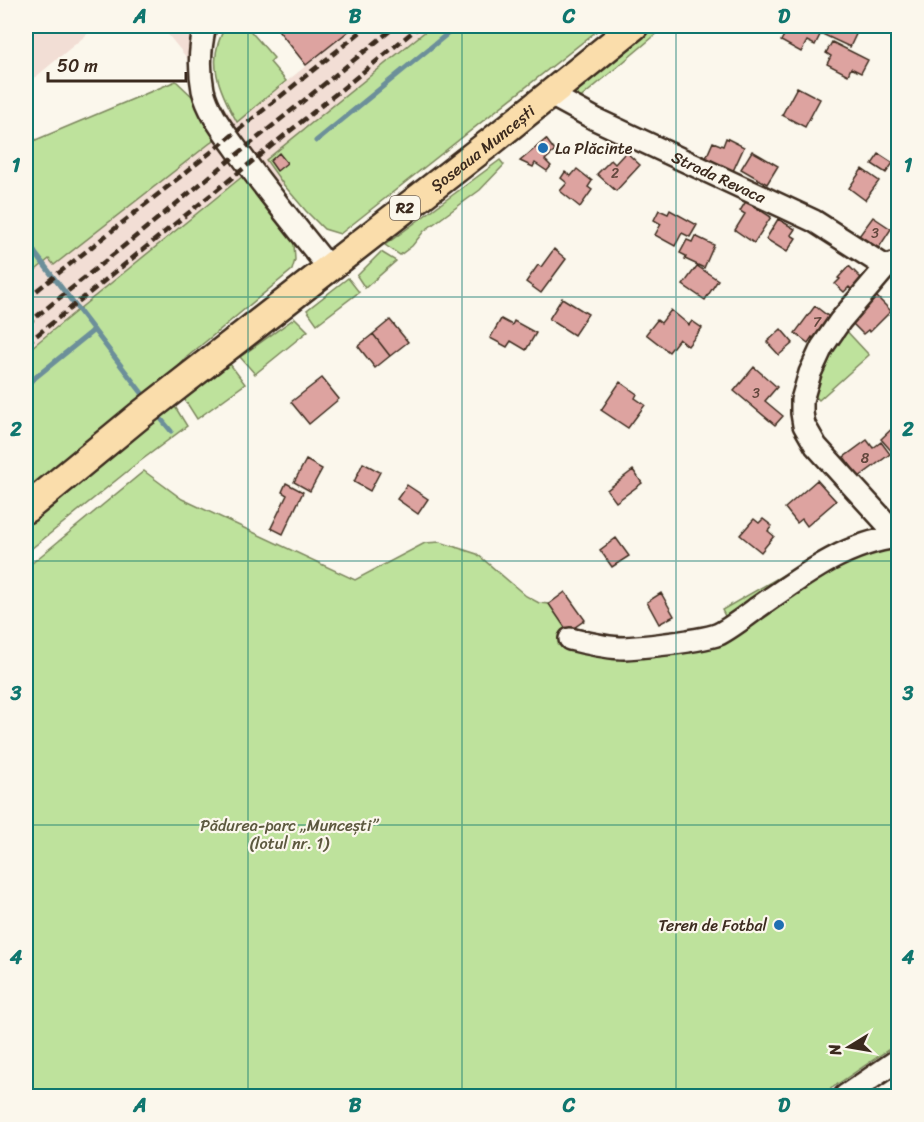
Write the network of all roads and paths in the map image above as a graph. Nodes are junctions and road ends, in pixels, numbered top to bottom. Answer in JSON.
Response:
{"nodes":[{"id":1,"x":205,"y":26,"type":"edge"},
{"id":2,"x":634,"y":26,"type":"edge"},
{"id":3,"x":549,"y":94,"type":"junction"},
{"id":4,"x":892,"y":264,"type":"edge"},
{"id":5,"x":329,"y":268,"type":"junction"},
{"id":6,"x":26,"y":509,"type":"edge"},
{"id":7,"x":898,"y":536,"type":"edge"},
{"id":8,"x":570,"y":639,"type":"dead end"},
{"id":9,"x":898,"y":1060,"type":"edge"},
{"id":10,"x":845,"y":1096,"type":"edge"}],
"edges":[{"from":1,"to":5,"type":"street"},
{"from":2,"to":3,"type":"main road","name":"Șoseaua Muncești","number":"R2"},
{"from":3,"to":4,"type":"street","name":"Strada Revaca"},
{"from":3,"to":5,"type":"main road","name":"Șoseaua Muncești","number":"R2"},
{"from":4,"to":7,"type":"street"},
{"from":5,"to":6,"type":"main road","name":"Șoseaua Muncești","number":"R2"},
{"from":7,"to":8,"type":"street"},
{"from":9,"to":10,"type":"street"}]}
